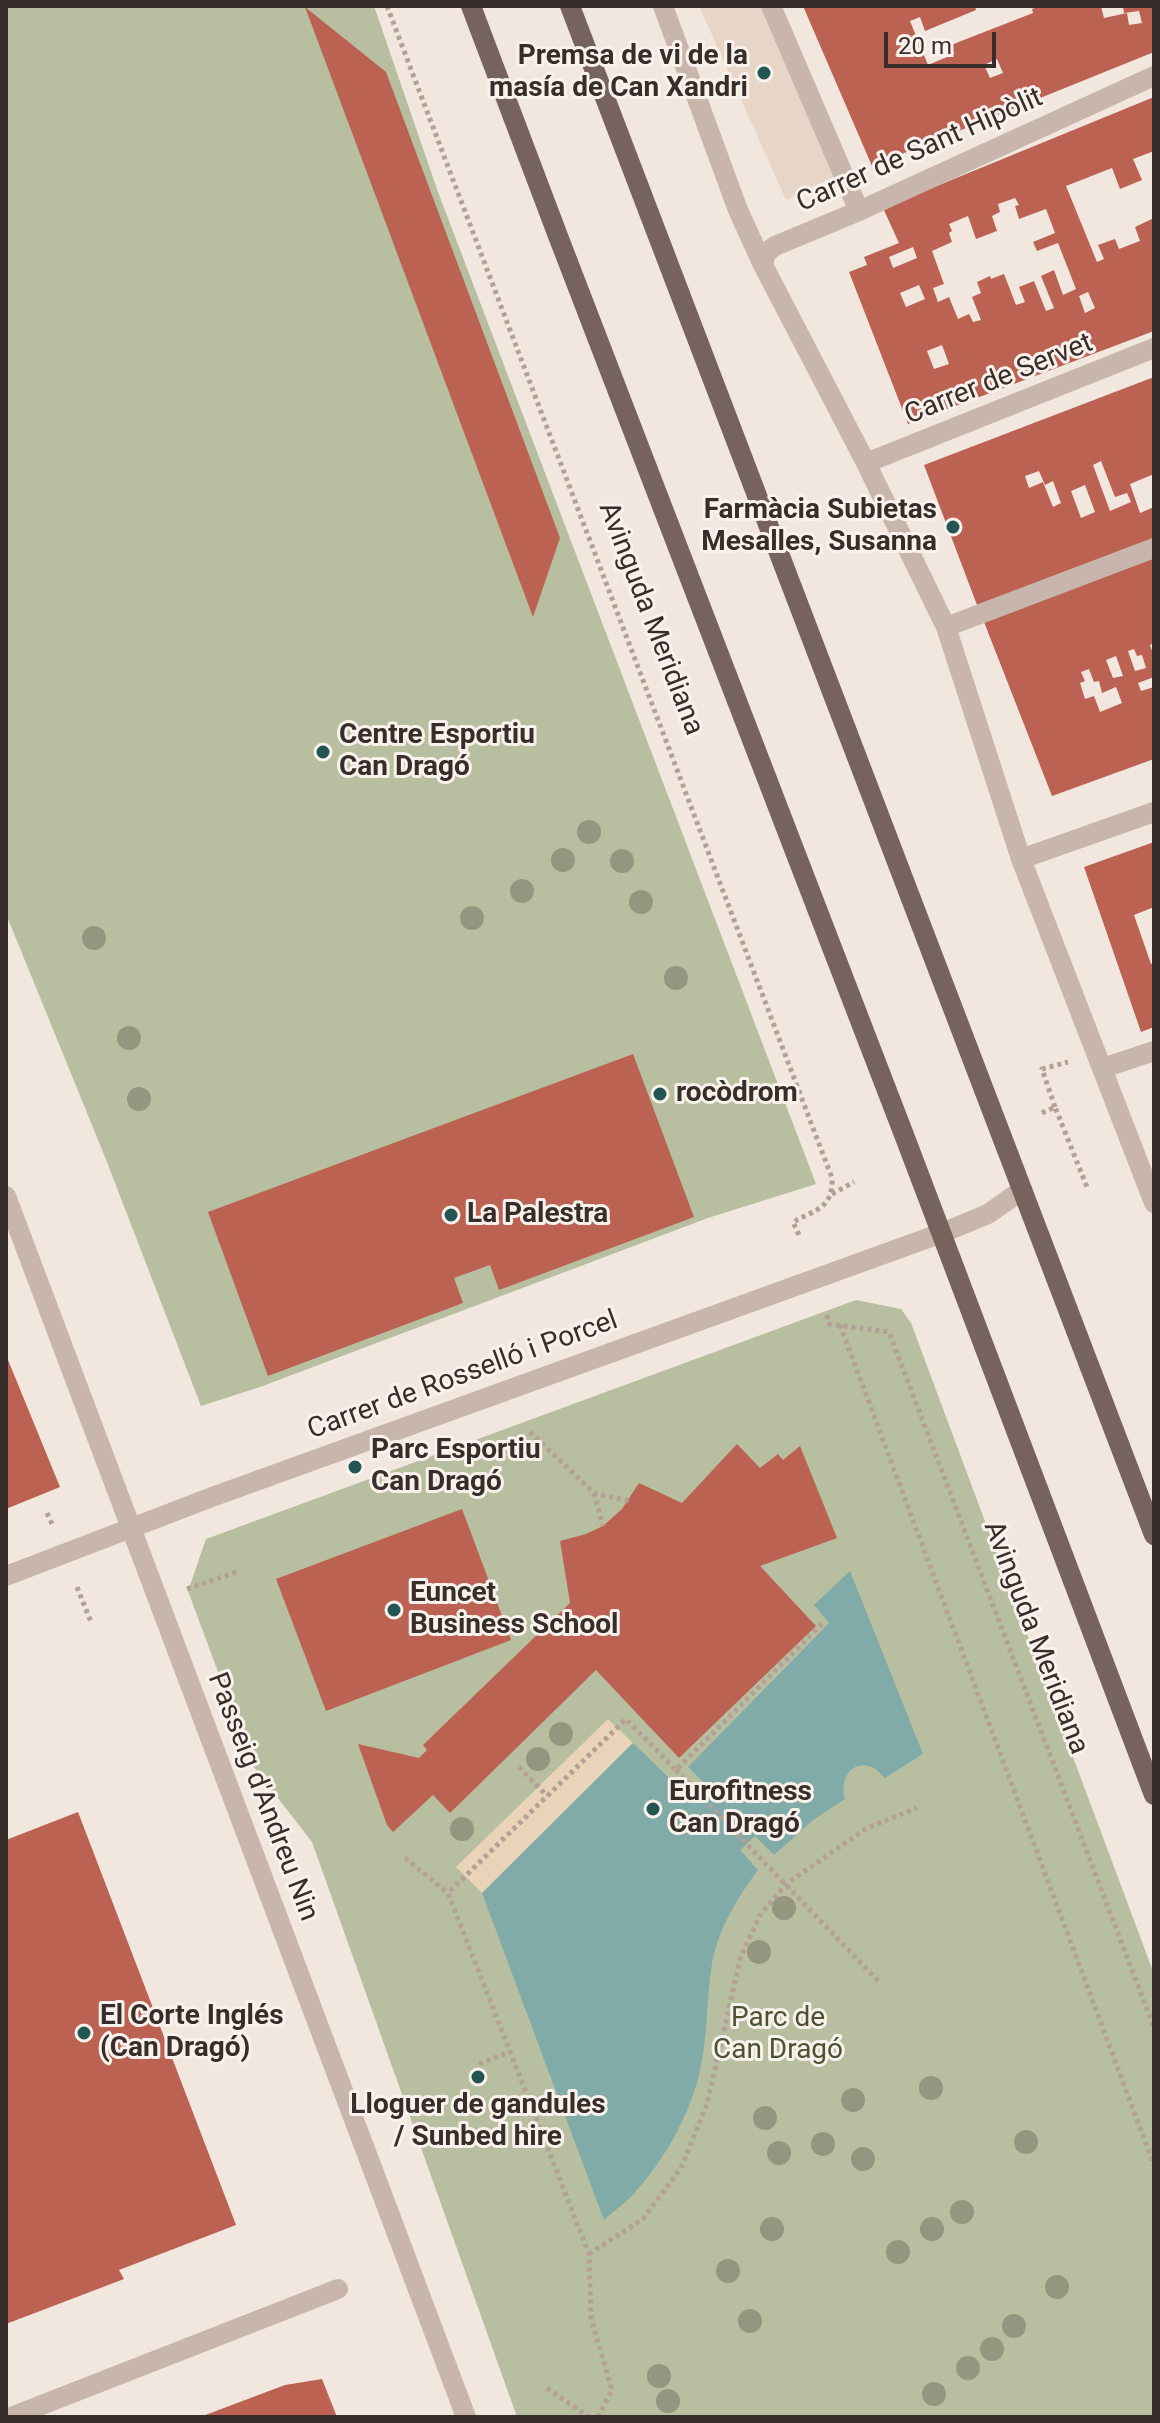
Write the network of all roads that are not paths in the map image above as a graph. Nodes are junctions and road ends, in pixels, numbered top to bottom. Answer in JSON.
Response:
{"nodes":[{"id":1,"x":471,"y":6,"type":"edge"},
{"id":2,"x":570,"y":6,"type":"edge"},
{"id":3,"x":663,"y":6,"type":"edge"},
{"id":4,"x":771,"y":6,"type":"edge"},
{"id":5,"x":1154,"y":76,"type":"edge"},
{"id":6,"x":859,"y":211,"type":"junction"},
{"id":7,"x":763,"y":265,"type":"junction"},
{"id":8,"x":1154,"y":348,"type":"edge"},
{"id":9,"x":866,"y":463,"type":"junction"},
{"id":10,"x":1154,"y":548,"type":"edge"},
{"id":11,"x":946,"y":627,"type":"junction"},
{"id":12,"x":1154,"y":812,"type":"edge"},
{"id":13,"x":1021,"y":859,"type":"junction"},
{"id":14,"x":1154,"y":1051,"type":"edge"},
{"id":15,"x":1103,"y":1068,"type":"junction"},
{"id":16,"x":1022,"y":1190,"type":"junction"},
{"id":17,"x":6,"y":1196,"type":"edge"},
{"id":18,"x":1154,"y":1203,"type":"edge"},
{"id":19,"x":942,"y":1233,"type":"junction"},
{"id":20,"x":131,"y":1529,"type":"junction"},
{"id":21,"x":1154,"y":1535,"type":"edge"},
{"id":22,"x":6,"y":1576,"type":"edge"},
{"id":23,"x":1154,"y":1795,"type":"edge"},
{"id":24,"x":338,"y":2289,"type":"dead end"},
{"id":25,"x":11,"y":2417,"type":"edge"},
{"id":26,"x":466,"y":2417,"type":"edge"}],
"edges":[{"from":1,"to":19,"type":"main road","name":"Avinguda Meridiana"},
{"from":2,"to":16,"type":"main road"},
{"from":3,"to":7,"type":"street"},
{"from":4,"to":6,"type":"street"},
{"from":5,"to":6,"type":"street","name":"Carrer de Sant Hipòlit"},
{"from":6,"to":7,"type":"street","name":"Carrer de Sant Hipòlit"},
{"from":7,"to":9,"type":"street"},
{"from":8,"to":9,"type":"street","name":"Carrer de Servet"},
{"from":9,"to":11,"type":"street"},
{"from":10,"to":11,"type":"street"},
{"from":11,"to":13,"type":"street"},
{"from":12,"to":13,"type":"street"},
{"from":13,"to":15,"type":"street"},
{"from":14,"to":15,"type":"street"},
{"from":15,"to":18,"type":"street"},
{"from":16,"to":19,"type":"street"},
{"from":16,"to":21,"type":"main road"},
{"from":17,"to":20,"type":"street","name":"Passeig d'Andreu Nin"},
{"from":19,"to":20,"type":"street","name":"Carrer de Rosselló i Porcel"},
{"from":19,"to":23,"type":"main road","name":"Avinguda Meridiana"},
{"from":20,"to":22,"type":"street","name":"Carrer de Rosselló i Porcel"},
{"from":20,"to":26,"type":"street","name":"Passeig d'Andreu Nin"},
{"from":24,"to":25,"type":"street"}]}
